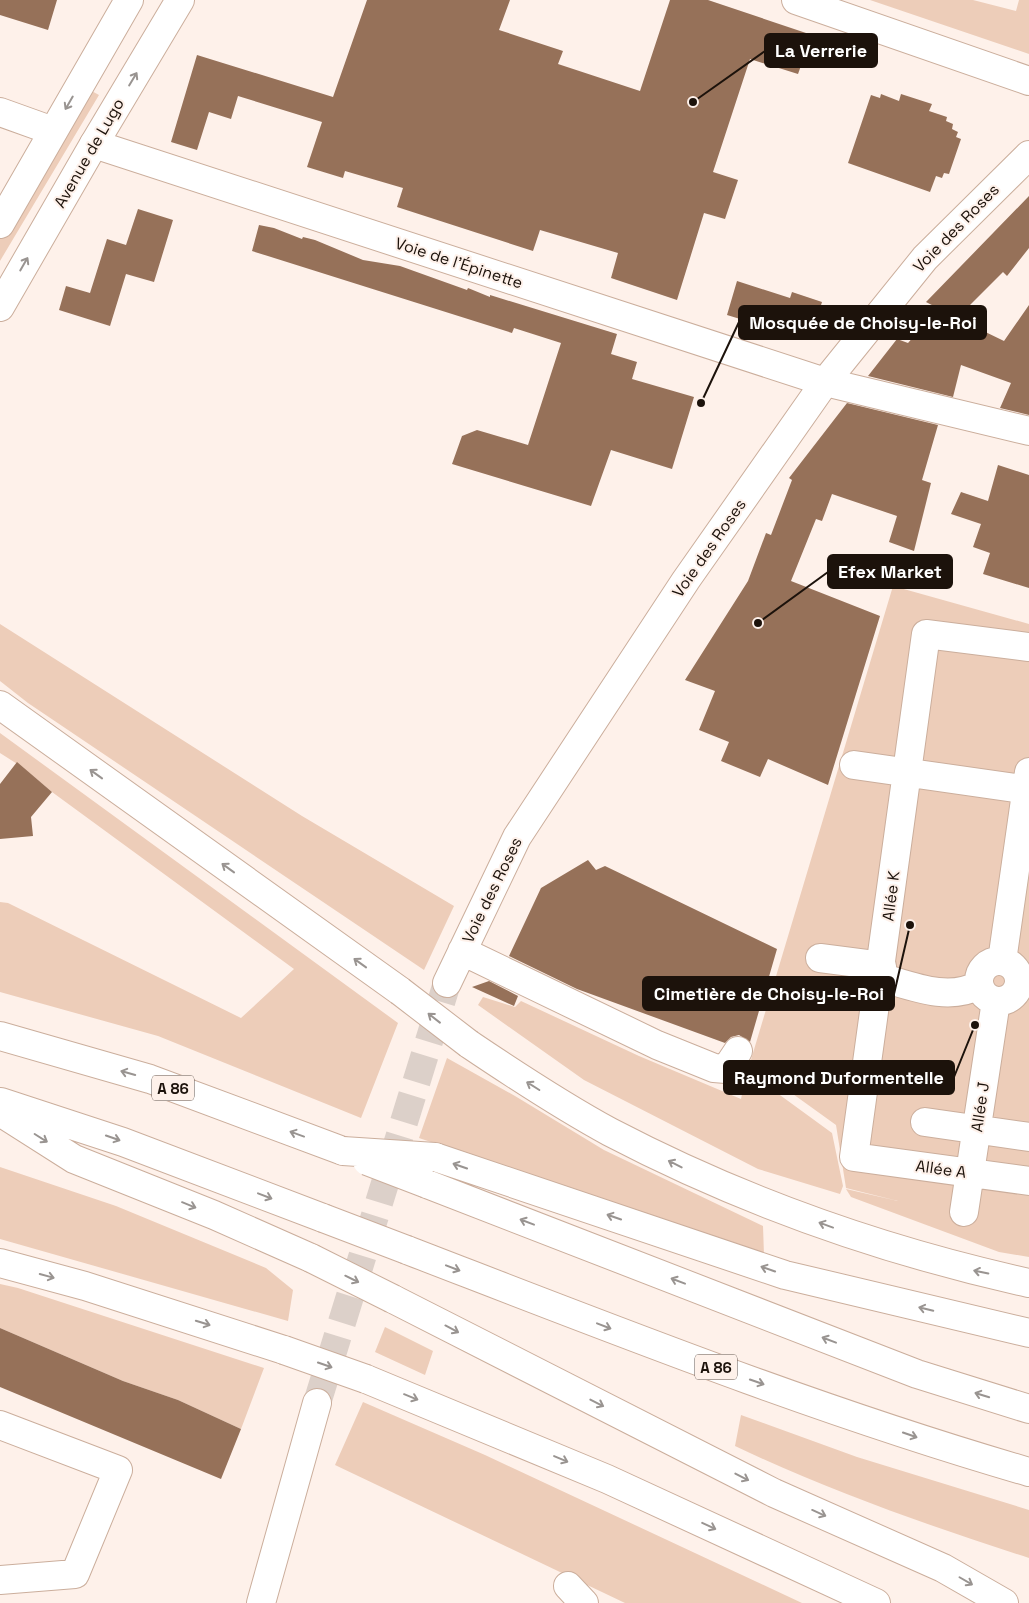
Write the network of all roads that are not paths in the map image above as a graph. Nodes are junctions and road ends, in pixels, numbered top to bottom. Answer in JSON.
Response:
{"nodes":[{"id":1,"x":129,"y":0,"type":"edge"},
{"id":2,"x":180,"y":0,"type":"edge"},
{"id":3,"x":796,"y":0,"type":"edge"},
{"id":4,"x":1029,"y":81,"type":"edge"},
{"id":5,"x":0,"y":112,"type":"edge"},
{"id":6,"x":53,"y":130,"type":"junction"},
{"id":7,"x":94,"y":144,"type":"junction"},
{"id":8,"x":1029,"y":154,"type":"edge"},
{"id":9,"x":0,"y":224,"type":"edge"},
{"id":10,"x":0,"y":306,"type":"edge"},
{"id":11,"x":825,"y":382,"type":"junction"},
{"id":12,"x":1029,"y":430,"type":"edge"},
{"id":13,"x":1029,"y":647,"type":"edge"},
{"id":14,"x":0,"y":705,"type":"edge"},
{"id":15,"x":854,"y":766,"type":"dead end"},
{"id":16,"x":907,"y":773,"type":"junction"},
{"id":17,"x":1028,"y":784,"type":"edge"},
{"id":18,"x":1025,"y":832,"type":"edge"},
{"id":19,"x":462,"y":952,"type":"junction"},
{"id":20,"x":820,"y":958,"type":"dead end"},
{"id":21,"x":1002,"y":961,"type":"junction"},
{"id":22,"x":881,"y":971,"type":"junction"},
{"id":23,"x":447,"y":983,"type":"tunnel mouth"},
{"id":24,"x":1024,"y":984,"type":"edge"},
{"id":25,"x":987,"y":993,"type":"junction"},
{"id":26,"x":0,"y":1036,"type":"edge"},
{"id":27,"x":738,"y":1051,"type":"dead end"},
{"id":28,"x":0,"y":1102,"type":"edge"},
{"id":29,"x":0,"y":1112,"type":"edge"},
{"id":30,"x":925,"y":1122,"type":"dead end"},
{"id":31,"x":977,"y":1130,"type":"junction"},
{"id":32,"x":1029,"y":1137,"type":"edge"},
{"id":33,"x":343,"y":1151,"type":"junction"},
{"id":34,"x":854,"y":1157,"type":"joint"},
{"id":35,"x":970,"y":1172,"type":"junction"},
{"id":36,"x":1029,"y":1181,"type":"edge"},
{"id":37,"x":964,"y":1212,"type":"dead end"},
{"id":38,"x":0,"y":1263,"type":"edge"},
{"id":39,"x":1029,"y":1283,"type":"edge"},
{"id":40,"x":1029,"y":1333,"type":"edge"},
{"id":41,"x":317,"y":1403,"type":"tunnel mouth"},
{"id":42,"x":1029,"y":1409,"type":"edge"},
{"id":43,"x":0,"y":1425,"type":"edge"},
{"id":44,"x":1029,"y":1472,"type":"edge"},
{"id":45,"x":0,"y":1580,"type":"edge"},
{"id":46,"x":261,"y":1603,"type":"edge"},
{"id":47,"x":876,"y":1603,"type":"edge"},
{"id":48,"x":1004,"y":1603,"type":"edge"}],
"edges":[{"from":1,"to":6,"type":"main road","one_way":true},
{"from":7,"to":2,"type":"main road","name":"Avenue de Lugo","one_way":true},
{"from":3,"to":4,"type":"main road"},
{"from":5,"to":6,"type":"main road"},
{"from":6,"to":9,"type":"main road"},
{"from":10,"to":7,"type":"main road","name":"Avenue de Lugo","one_way":true},
{"from":7,"to":11,"type":"main road","name":"Voie de l'Épinette"},
{"from":8,"to":11,"type":"main road","name":"Voie des Roses"},
{"from":11,"to":12,"type":"main road","name":"Voie de l'Épinette"},
{"from":11,"to":19,"type":"main road","name":"Voie des Roses"},
{"from":13,"to":16,"type":"main road","name":"Allée K"},
{"from":39,"to":14,"type":"main road","one_way":true,"bridge":true},
{"from":15,"to":16,"type":"main road"},
{"from":16,"to":17,"type":"main road"},
{"from":16,"to":22,"type":"main road","name":"Allée K"},
{"from":17,"to":18,"type":"main road"},
{"from":18,"to":21,"type":"main road"},
{"from":19,"to":23,"type":"main road","name":"Voie des Roses"},
{"from":19,"to":27,"type":"main road"},
{"from":20,"to":22,"type":"main road"},
{"from":21,"to":24,"type":"main road"},
{"from":21,"to":25,"type":"main road"},
{"from":22,"to":25,"type":"main road"},
{"from":22,"to":34,"type":"main road","name":"Allée K"},
{"from":24,"to":25,"type":"main road"},
{"from":25,"to":31,"type":"main road","name":"Allée J"},
{"from":33,"to":26,"type":"main road","number":"A 86","one_way":true},
{"from":28,"to":44,"type":"main road","number":"A 86","one_way":true,"bridge":true},
{"from":29,"to":48,"type":"main road","one_way":true,"bridge":true},
{"from":30,"to":31,"type":"main road"},
{"from":31,"to":32,"type":"main road"},
{"from":31,"to":35,"type":"main road","name":"Allée J"},
{"from":40,"to":33,"type":"main road","one_way":true,"bridge":true},
{"from":42,"to":33,"type":"main road","number":"A 86","one_way":true,"bridge":true},
{"from":34,"to":35,"type":"main road","name":"Allée A"},
{"from":35,"to":36,"type":"main road","name":"Allée A"},
{"from":35,"to":37,"type":"main road","name":"Allée J"},
{"from":38,"to":47,"type":"main road","one_way":true,"bridge":true},
{"from":41,"to":46,"type":"main road"},
{"from":43,"to":45,"type":"main road"}]}
